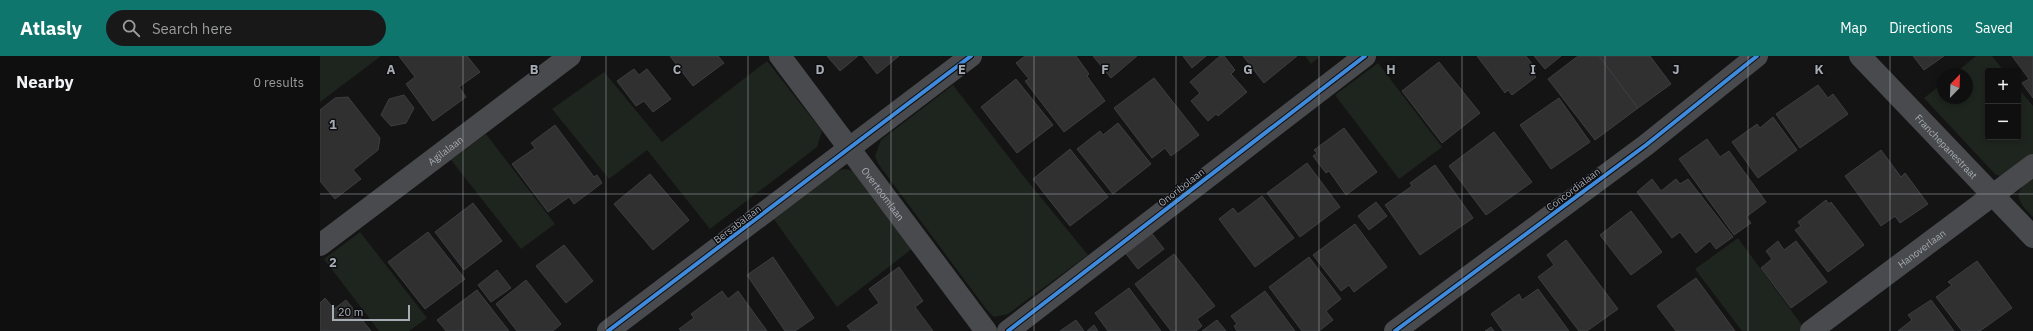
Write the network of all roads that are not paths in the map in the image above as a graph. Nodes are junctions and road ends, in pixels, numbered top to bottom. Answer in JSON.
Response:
{"nodes":[{"id":1,"x":570,"y":56,"type":"edge"},
{"id":2,"x":780,"y":56,"type":"edge"},
{"id":3,"x":971,"y":56,"type":"edge"},
{"id":4,"x":1365,"y":56,"type":"edge"},
{"id":5,"x":1757,"y":56,"type":"edge"},
{"id":6,"x":1860,"y":56,"type":"edge"},
{"id":7,"x":851,"y":148,"type":"junction"},
{"id":8,"x":2031,"y":172,"type":"edge"},
{"id":9,"x":1992,"y":194,"type":"junction"},
{"id":10,"x":2033,"y":237,"type":"edge"},
{"id":11,"x":320,"y":245,"type":"edge"},
{"id":12,"x":608,"y":331,"type":"edge"},
{"id":13,"x":986,"y":331,"type":"edge"},
{"id":14,"x":1008,"y":331,"type":"edge"},
{"id":15,"x":1395,"y":331,"type":"edge"},
{"id":16,"x":1811,"y":331,"type":"edge"}],
"edges":[{"from":1,"to":11,"type":"street","name":"Agilalaan"},
{"from":2,"to":7,"type":"street","name":"Overtoomlaan"},
{"from":3,"to":7,"type":"street","name":"Bersabalaan"},
{"from":4,"to":14,"type":"street","name":"Onoribolaan"},
{"from":5,"to":15,"type":"street","name":"Concordialaan"},
{"from":6,"to":9,"type":"street","name":"Franchepanestraat"},
{"from":7,"to":12,"type":"street","name":"Bersabalaan"},
{"from":7,"to":13,"type":"street","name":"Overtoomlaan"},
{"from":8,"to":9,"type":"street","name":"Hanoverlaan"},
{"from":9,"to":10,"type":"street","name":"Franchepanestraat"},
{"from":9,"to":16,"type":"street","name":"Hanoverlaan"}]}
